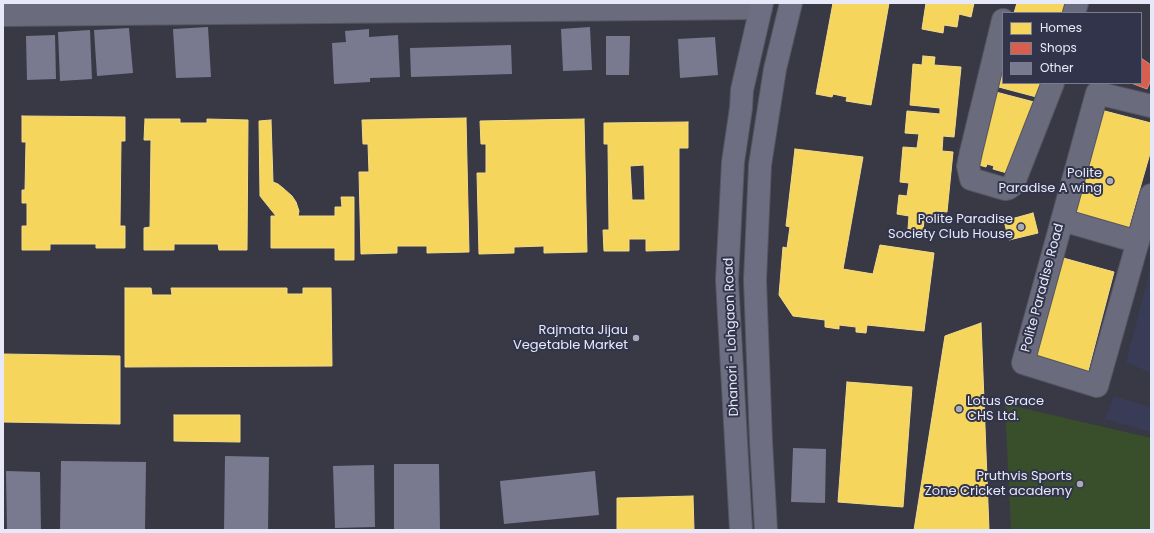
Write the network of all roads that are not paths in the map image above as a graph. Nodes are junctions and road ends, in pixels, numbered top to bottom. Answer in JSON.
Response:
{"nodes":[{"id":1,"x":791,"y":3,"type":"edge"},
{"id":2,"x":762,"y":6,"type":"edge"},
{"id":3,"x":3,"y":15,"type":"edge"},
{"id":4,"x":1002,"y":24,"type":"edge"},
{"id":5,"x":1053,"y":84,"type":"edge"},
{"id":6,"x":1151,"y":106,"type":"edge"},
{"id":7,"x":1151,"y":195,"type":"edge"},
{"id":8,"x":1062,"y":220,"type":"junction"},
{"id":9,"x":1138,"y":242,"type":"junction"},
{"id":10,"x":741,"y":530,"type":"edge"},
{"id":11,"x":766,"y":530,"type":"edge"}],
"edges":[{"from":1,"to":11,"type":"main road","name":"Dhanori - Lohgaon Road"},
{"from":2,"to":3,"type":"street"},
{"from":2,"to":10,"type":"main road","name":"Dhanori - Lohgaon Road"},
{"from":4,"to":5,"type":"street"},
{"from":6,"to":8,"type":"street","name":"Polite Paradise Road"},
{"from":7,"to":9,"type":"street","name":"Polite Paradise Road"},
{"from":8,"to":9,"type":"street"},
{"from":8,"to":9,"type":"street","name":"Polite Paradise Road"}]}
